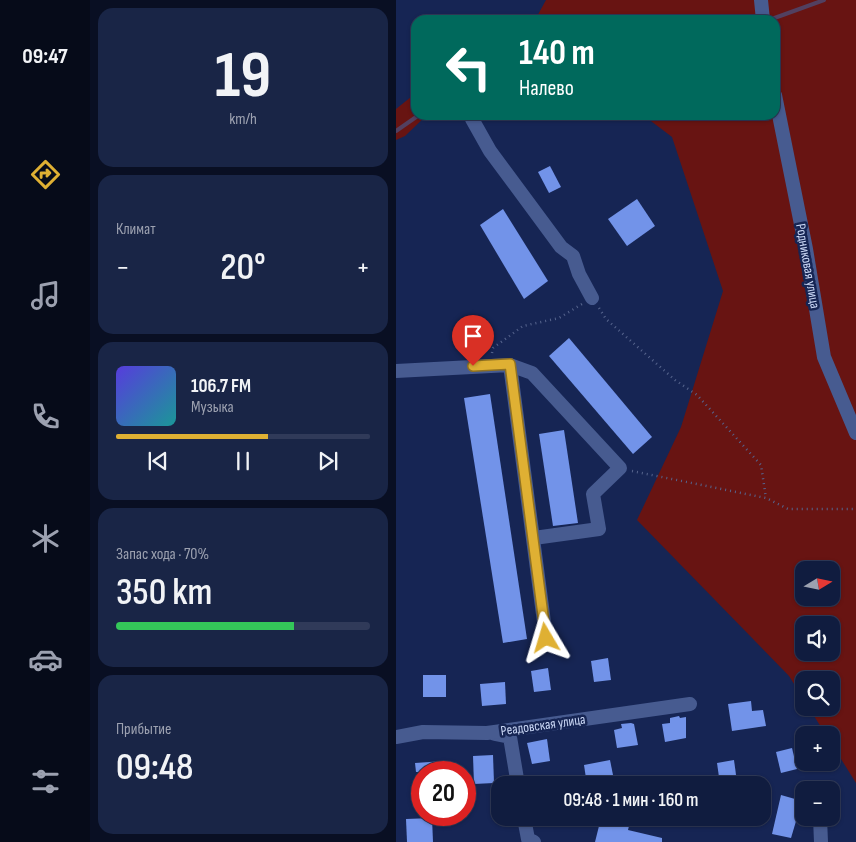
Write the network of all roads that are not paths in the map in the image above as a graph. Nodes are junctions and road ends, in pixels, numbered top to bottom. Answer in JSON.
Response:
{"nodes":[{"id":1,"x":761,"y":0,"type":"edge"},
{"id":2,"x":762,"y":15,"type":"edge"},
{"id":3,"x":473,"y":120,"type":"edge"},
{"id":4,"x":780,"y":120,"type":"edge"},
{"id":5,"x":592,"y":298,"type":"road end"},
{"id":6,"x":510,"y":364,"type":"junction"},
{"id":7,"x":396,"y":371,"type":"edge"},
{"id":8,"x":856,"y":434,"type":"edge"},
{"id":9,"x":534,"y":538,"type":"junction"},
{"id":10,"x":546,"y":638,"type":"dead end"},
{"id":11,"x":690,"y":704,"type":"dead end"},
{"id":12,"x":487,"y":733,"type":"junction"},
{"id":13,"x":396,"y":737,"type":"edge"},
{"id":14,"x":516,"y":776,"type":"edge"},
{"id":15,"x":526,"y":826,"type":"edge"},
{"id":16,"x":820,"y":826,"type":"edge"},
{"id":17,"x":530,"y":841,"type":"edge"},
{"id":18,"x":821,"y":842,"type":"edge"}],
"edges":[{"from":1,"to":2,"type":"street"},
{"from":3,"to":5,"type":"street"},
{"from":4,"to":8,"type":"street","name":"Родниковая улица"},
{"from":6,"to":7,"type":"street"},
{"from":6,"to":9,"type":"street"},
{"from":6,"to":9,"type":"street"},
{"from":9,"to":10,"type":"street"},
{"from":11,"to":12,"type":"street","name":"Реадовская улица"},
{"from":12,"to":13,"type":"street","name":"Реадовская улица"},
{"from":12,"to":14,"type":"street"},
{"from":15,"to":17,"type":"street"},
{"from":16,"to":18,"type":"street"}]}
